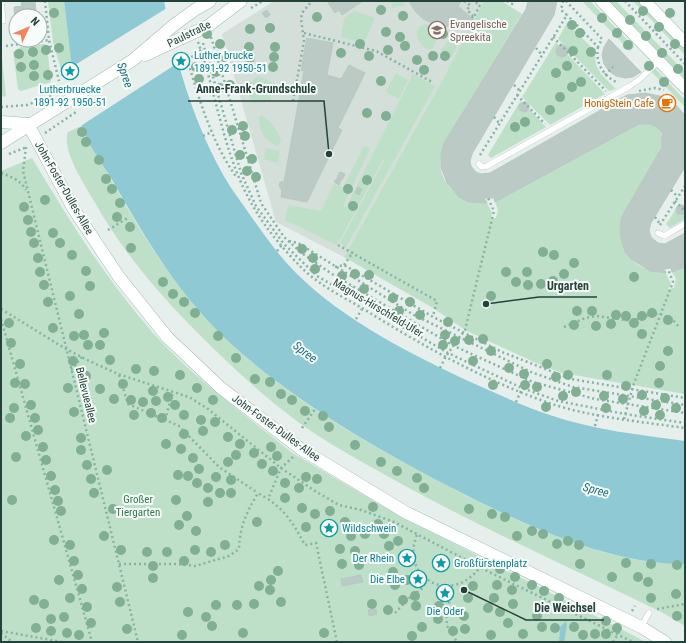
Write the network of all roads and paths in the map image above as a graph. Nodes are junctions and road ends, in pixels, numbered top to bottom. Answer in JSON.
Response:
{"nodes":[{"id":1,"x":45,"y":1,"type":"edge"},
{"id":2,"x":210,"y":1,"type":"edge"},
{"id":3,"x":241,"y":1,"type":"edge"},
{"id":4,"x":312,"y":1,"type":"edge"},
{"id":5,"x":464,"y":1,"type":"edge"},
{"id":6,"x":507,"y":1,"type":"edge"},
{"id":7,"x":515,"y":1,"type":"edge"},
{"id":8,"x":564,"y":1,"type":"edge"},
{"id":9,"x":601,"y":1,"type":"edge"},
{"id":10,"x":625,"y":1,"type":"edge"},
{"id":11,"x":645,"y":1,"type":"edge"},
{"id":12,"x":1,"y":2,"type":"edge"},
{"id":13,"x":475,"y":2,"type":"dead end"},
{"id":14,"x":567,"y":15,"type":"junction"},
{"id":15,"x":3,"y":21,"type":"dead end"},
{"id":16,"x":304,"y":33,"type":"junction"},
{"id":17,"x":553,"y":37,"type":"junction"},
{"id":18,"x":210,"y":38,"type":"dead end"},
{"id":19,"x":49,"y":40,"type":"junction"},
{"id":20,"x":685,"y":42,"type":"edge"},
{"id":21,"x":6,"y":46,"type":"dead end"},
{"id":22,"x":598,"y":47,"type":"junction"},
{"id":23,"x":536,"y":48,"type":"dead end"},
{"id":24,"x":201,"y":50,"type":"junction"},
{"id":25,"x":542,"y":54,"type":"junction"},
{"id":26,"x":133,"y":60,"type":"junction"},
{"id":27,"x":659,"y":61,"type":"junction"},
{"id":28,"x":685,"y":64,"type":"edge"},
{"id":29,"x":613,"y":67,"type":"dead end"},
{"id":30,"x":605,"y":75,"type":"junction"},
{"id":31,"x":59,"y":81,"type":"dead end"},
{"id":32,"x":432,"y":82,"type":"dead end"},
{"id":33,"x":514,"y":84,"type":"dead end"},
{"id":34,"x":630,"y":86,"type":"junction"},
{"id":35,"x":685,"y":88,"type":"edge"},
{"id":36,"x":664,"y":90,"type":"dead end"},
{"id":37,"x":520,"y":91,"type":"junction"},
{"id":38,"x":639,"y":91,"type":"dead end"},
{"id":39,"x":56,"y":93,"type":"dead end"},
{"id":40,"x":517,"y":95,"type":"junction"},
{"id":41,"x":610,"y":96,"type":"junction"},
{"id":42,"x":293,"y":101,"type":"dead end"},
{"id":43,"x":1,"y":107,"type":"edge"},
{"id":44,"x":72,"y":115,"type":"dead end"},
{"id":45,"x":67,"y":118,"type":"dead end"},
{"id":46,"x":494,"y":118,"type":"dead end"},
{"id":47,"x":1,"y":122,"type":"edge"},
{"id":48,"x":499,"y":123,"type":"junction"},
{"id":49,"x":28,"y":124,"type":"junction"},
{"id":50,"x":551,"y":130,"type":"junction"},
{"id":51,"x":212,"y":132,"type":"junction"},
{"id":52,"x":203,"y":136,"type":"dead end"},
{"id":53,"x":1,"y":143,"type":"edge"},
{"id":54,"x":26,"y":151,"type":"dead end"},
{"id":55,"x":479,"y":164,"type":"joint"},
{"id":56,"x":1,"y":173,"type":"edge"},
{"id":57,"x":240,"y":182,"type":"junction"},
{"id":58,"x":685,"y":186,"type":"edge"},
{"id":59,"x":671,"y":190,"type":"dead end"},
{"id":60,"x":29,"y":196,"type":"junction"},
{"id":61,"x":678,"y":197,"type":"junction"},
{"id":62,"x":488,"y":198,"type":"dead end"},
{"id":63,"x":675,"y":201,"type":"junction"},
{"id":64,"x":685,"y":211,"type":"edge"},
{"id":65,"x":129,"y":217,"type":"dead end"},
{"id":66,"x":655,"y":217,"type":"dead end"},
{"id":67,"x":660,"y":224,"type":"junction"},
{"id":68,"x":685,"y":224,"type":"edge"},
{"id":69,"x":108,"y":230,"type":"dead end"},
{"id":70,"x":658,"y":234,"type":"joint"},
{"id":71,"x":287,"y":241,"type":"junction"},
{"id":72,"x":283,"y":244,"type":"junction"},
{"id":73,"x":338,"y":245,"type":"dead end"},
{"id":74,"x":277,"y":251,"type":"dead end"},
{"id":75,"x":353,"y":252,"type":"junction"},
{"id":76,"x":344,"y":265,"type":"junction"},
{"id":77,"x":335,"y":266,"type":"junction"},
{"id":78,"x":668,"y":268,"type":"dead end"},
{"id":79,"x":1,"y":309,"type":"edge"},
{"id":80,"x":362,"y":309,"type":"junction"},
{"id":81,"x":661,"y":314,"type":"junction"},
{"id":82,"x":433,"y":316,"type":"dead end"},
{"id":83,"x":1,"y":319,"type":"edge"},
{"id":84,"x":356,"y":319,"type":"dead end"},
{"id":85,"x":564,"y":327,"type":"dead end"},
{"id":86,"x":680,"y":328,"type":"dead end"},
{"id":87,"x":463,"y":333,"type":"junction"},
{"id":88,"x":459,"y":338,"type":"junction"},
{"id":89,"x":454,"y":346,"type":"junction"},
{"id":90,"x":66,"y":349,"type":"junction"},
{"id":91,"x":447,"y":355,"type":"junction"},
{"id":92,"x":82,"y":357,"type":"junction"},
{"id":93,"x":440,"y":368,"type":"dead end"},
{"id":94,"x":71,"y":370,"type":"junction"},
{"id":95,"x":118,"y":374,"type":"junction"},
{"id":96,"x":632,"y":389,"type":"junction"},
{"id":97,"x":521,"y":391,"type":"junction"},
{"id":98,"x":173,"y":392,"type":"junction"},
{"id":99,"x":629,"y":396,"type":"junction"},
{"id":100,"x":685,"y":398,"type":"edge"},
{"id":101,"x":516,"y":402,"type":"dead end"},
{"id":102,"x":627,"y":404,"type":"junction"},
{"id":103,"x":685,"y":405,"type":"edge"},
{"id":104,"x":315,"y":409,"type":"dead end"},
{"id":105,"x":685,"y":413,"type":"edge"},
{"id":106,"x":598,"y":414,"type":"junction"},
{"id":107,"x":625,"y":414,"type":"junction"},
{"id":108,"x":624,"y":419,"type":"junction"},
{"id":109,"x":165,"y":420,"type":"junction"},
{"id":110,"x":685,"y":423,"type":"edge"},
{"id":111,"x":595,"y":426,"type":"dead end"},
{"id":112,"x":302,"y":428,"type":"dead end"},
{"id":113,"x":685,"y":428,"type":"edge"},
{"id":114,"x":281,"y":468,"type":"junction"},
{"id":115,"x":258,"y":493,"type":"junction"},
{"id":116,"x":268,"y":499,"type":"junction"},
{"id":117,"x":417,"y":535,"type":"junction"},
{"id":118,"x":119,"y":564,"type":"junction"},
{"id":119,"x":480,"y":567,"type":"junction"},
{"id":120,"x":423,"y":575,"type":"junction"},
{"id":121,"x":447,"y":586,"type":"junction"},
{"id":122,"x":685,"y":604,"type":"edge"},
{"id":123,"x":395,"y":613,"type":"dead end"},
{"id":124,"x":649,"y":613,"type":"joint"},
{"id":125,"x":641,"y":627,"type":"junction"},
{"id":126,"x":1,"y":632,"type":"edge"},
{"id":127,"x":618,"y":634,"type":"junction"},
{"id":128,"x":12,"y":642,"type":"edge"},
{"id":129,"x":62,"y":642,"type":"edge"},
{"id":130,"x":92,"y":642,"type":"edge"},
{"id":131,"x":138,"y":642,"type":"edge"},
{"id":132,"x":337,"y":642,"type":"edge"},
{"id":133,"x":457,"y":642,"type":"edge"},
{"id":134,"x":613,"y":642,"type":"edge"},
{"id":135,"x":633,"y":642,"type":"edge"},
{"id":136,"x":665,"y":642,"type":"edge"}],
"edges":[{"from":1,"to":19,"type":"path"},
{"from":2,"to":26,"type":"street","name":"Paulstraße"},
{"from":3,"to":26,"type":"street","name":"Paulstraße"},
{"from":4,"to":16,"type":"path"},
{"from":5,"to":13,"type":"path"},
{"from":6,"to":7,"type":"path"},
{"from":8,"to":14,"type":"path"},
{"from":8,"to":22,"type":"path"},
{"from":9,"to":27,"type":"street"},
{"from":10,"to":28,"type":"path"},
{"from":11,"to":20,"type":"street"},
{"from":12,"to":15,"type":"lane"},
{"from":14,"to":17,"type":"path"},
{"from":14,"to":22,"type":"path"},
{"from":16,"to":32,"type":"path"},
{"from":16,"to":42,"type":"path"},
{"from":17,"to":25,"type":"path"},
{"from":17,"to":41,"type":"path"},
{"from":18,"to":71,"type":"path"},
{"from":19,"to":21,"type":"path"},
{"from":19,"to":31,"type":"path"},
{"from":22,"to":30,"type":"path"},
{"from":23,"to":25,"type":"path"},
{"from":24,"to":51,"type":"path"},
{"from":24,"to":57,"type":"path","name":"Magnus-Hirschfeld-Ufer"},
{"from":24,"to":72,"type":"path","name":"Magnus-Hirschfeld-Ufer"},
{"from":25,"to":37,"type":"path"},
{"from":26,"to":49,"type":"street","name":"Paulstraße"},
{"from":27,"to":34,"type":"lane"},
{"from":27,"to":35,"type":"street"},
{"from":29,"to":30,"type":"path"},
{"from":30,"to":34,"type":"path"},
{"from":33,"to":37,"type":"path"},
{"from":34,"to":41,"type":"lane"},
{"from":36,"to":38,"type":"path"},
{"from":37,"to":40,"type":"path"},
{"from":39,"to":43,"type":"path"},
{"from":40,"to":48,"type":"path"},
{"from":40,"to":50,"type":"path"},
{"from":41,"to":50,"type":"lane"},
{"from":44,"to":45,"type":"path"},
{"from":46,"to":48,"type":"path"},
{"from":47,"to":49,"type":"street"},
{"from":48,"to":55,"type":"path"},
{"from":49,"to":53,"type":"street","name":"Paulstraße"},
{"from":49,"to":125,"type":"street","name":"John-Foster-Dulles-Allee"},
{"from":50,"to":55,"type":"lane"},
{"from":51,"to":52,"type":"path"},
{"from":51,"to":57,"type":"path"},
{"from":54,"to":60,"type":"path","name":"Bellevueallee"},
{"from":56,"to":60,"type":"path"},
{"from":57,"to":72,"type":"path","name":"Magnus-Hirschfeld-Ufer"},
{"from":58,"to":61,"type":"path"},
{"from":59,"to":61,"type":"path"},
{"from":60,"to":90,"type":"path","name":"Bellevueallee"},
{"from":61,"to":63,"type":"path"},
{"from":62,"to":87,"type":"path"},
{"from":63,"to":64,"type":"path"},
{"from":63,"to":67,"type":"path"},
{"from":65,"to":69,"type":"path"},
{"from":66,"to":67,"type":"path"},
{"from":67,"to":70,"type":"path"},
{"from":68,"to":70,"type":"lane"},
{"from":71,"to":72,"type":"path"},
{"from":71,"to":77,"type":"path"},
{"from":71,"to":89,"type":"path"},
{"from":72,"to":74,"type":"path"},
{"from":72,"to":80,"type":"path","name":"Magnus-Hirschfeld-Ufer"},
{"from":72,"to":91,"type":"path"},
{"from":73,"to":75,"type":"path"},
{"from":75,"to":76,"type":"path"},
{"from":75,"to":82,"type":"path"},
{"from":76,"to":77,"type":"path"},
{"from":76,"to":87,"type":"path"},
{"from":77,"to":88,"type":"path"},
{"from":78,"to":81,"type":"path"},
{"from":79,"to":90,"type":"path"},
{"from":80,"to":84,"type":"path"},
{"from":80,"to":91,"type":"path","name":"Magnus-Hirschfeld-Ufer"},
{"from":81,"to":85,"type":"path"},
{"from":81,"to":86,"type":"path"},
{"from":81,"to":96,"type":"path"},
{"from":83,"to":130,"type":"path"},
{"from":87,"to":88,"type":"path"},
{"from":87,"to":96,"type":"path"},
{"from":88,"to":89,"type":"path"},
{"from":88,"to":99,"type":"path"},
{"from":89,"to":91,"type":"path"},
{"from":89,"to":102,"type":"path"},
{"from":90,"to":92,"type":"path"},
{"from":90,"to":94,"type":"path","name":"Bellevueallee"},
{"from":91,"to":93,"type":"path"},
{"from":91,"to":97,"type":"path","name":"Magnus-Hirschfeld-Ufer"},
{"from":91,"to":107,"type":"path"},
{"from":92,"to":94,"type":"path"},
{"from":92,"to":95,"type":"path"},
{"from":94,"to":118,"type":"path","name":"Bellevueallee"},
{"from":95,"to":98,"type":"path"},
{"from":95,"to":109,"type":"path"},
{"from":96,"to":99,"type":"path"},
{"from":96,"to":100,"type":"path"},
{"from":97,"to":101,"type":"path"},
{"from":97,"to":106,"type":"path","name":"Magnus-Hirschfeld-Ufer"},
{"from":98,"to":109,"type":"path"},
{"from":98,"to":114,"type":"path"},
{"from":99,"to":102,"type":"path"},
{"from":99,"to":103,"type":"path"},
{"from":102,"to":105,"type":"path"},
{"from":102,"to":107,"type":"path"},
{"from":104,"to":112,"type":"path"},
{"from":106,"to":108,"type":"path","name":"Magnus-Hirschfeld-Ufer"},
{"from":106,"to":111,"type":"path"},
{"from":107,"to":108,"type":"path"},
{"from":107,"to":110,"type":"path"},
{"from":108,"to":113,"type":"path","name":"Magnus-Hirschfeld-Ufer"},
{"from":109,"to":115,"type":"path"},
{"from":114,"to":116,"type":"path"},
{"from":114,"to":117,"type":"path"},
{"from":115,"to":116,"type":"path"},
{"from":115,"to":118,"type":"path"},
{"from":116,"to":132,"type":"path"},
{"from":117,"to":119,"type":"path"},
{"from":117,"to":120,"type":"path"},
{"from":118,"to":131,"type":"path","name":"Bellevueallee"},
{"from":119,"to":121,"type":"path"},
{"from":119,"to":127,"type":"path"},
{"from":120,"to":121,"type":"path"},
{"from":120,"to":123,"type":"path"},
{"from":121,"to":133,"type":"path"},
{"from":122,"to":124,"type":"path"},
{"from":124,"to":125,"type":"lane"},
{"from":125,"to":136,"type":"street","name":"John-Foster-Dulles-Allee"},
{"from":126,"to":128,"type":"path"},
{"from":126,"to":129,"type":"path"},
{"from":127,"to":134,"type":"path"},
{"from":127,"to":135,"type":"path"}]}
